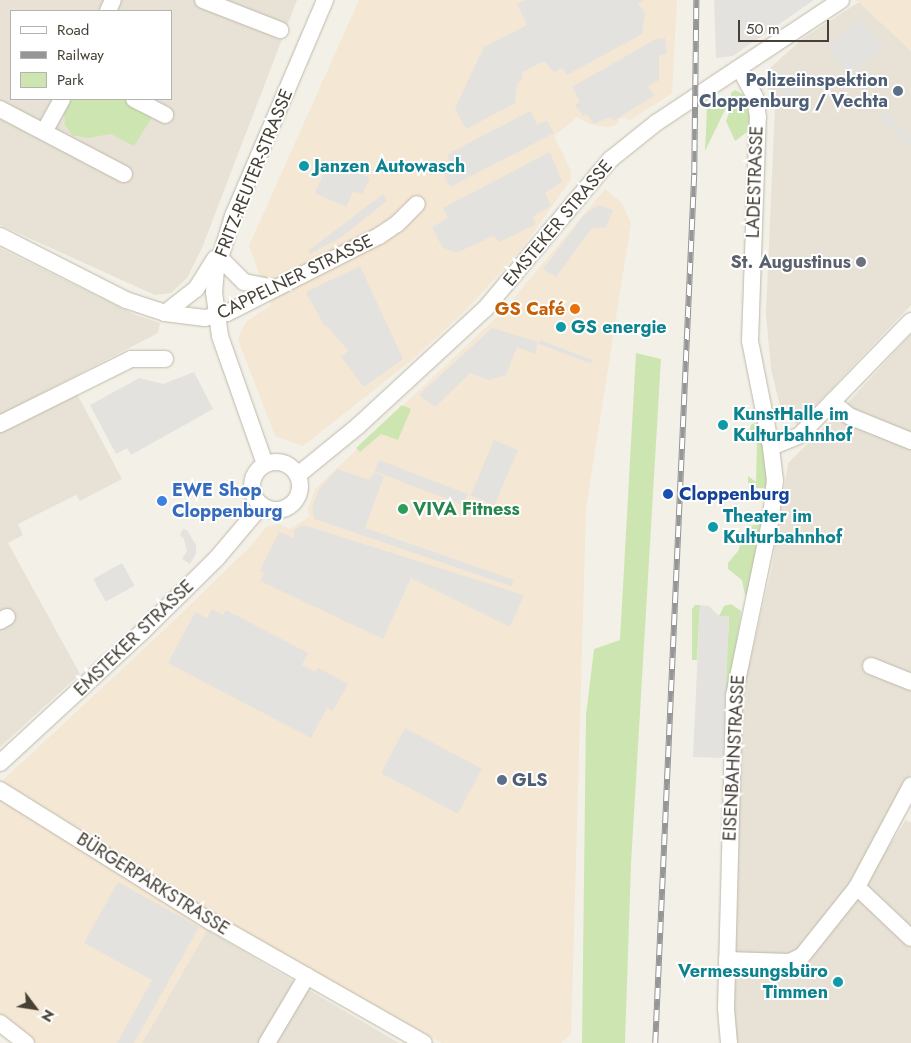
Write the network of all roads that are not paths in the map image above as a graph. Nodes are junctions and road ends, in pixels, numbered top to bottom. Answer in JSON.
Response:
{"nodes":[{"id":1,"x":203,"y":0,"type":"edge"},
{"id":2,"x":325,"y":0,"type":"edge"},
{"id":3,"x":841,"y":0,"type":"edge"},
{"id":4,"x":280,"y":30,"type":"dead end"},
{"id":5,"x":740,"y":69,"type":"junction"},
{"id":6,"x":61,"y":100,"type":"edge"},
{"id":7,"x":136,"y":100,"type":"edge"},
{"id":8,"x":0,"y":109,"type":"edge"},
{"id":9,"x":165,"y":115,"type":"dead end"},
{"id":10,"x":45,"y":130,"type":"junction"},
{"id":11,"x":124,"y":174,"type":"dead end"},
{"id":12,"x":417,"y":204,"type":"dead end"},
{"id":13,"x":0,"y":236,"type":"edge"},
{"id":14,"x":220,"y":252,"type":"junction"},
{"id":15,"x":274,"y":288,"type":"junction"},
{"id":16,"x":165,"y":313,"type":"junction"},
{"id":17,"x":216,"y":317,"type":"junction"},
{"id":18,"x":911,"y":321,"type":"edge"},
{"id":19,"x":164,"y":359,"type":"dead end"},
{"id":20,"x":832,"y":402,"type":"junction"},
{"id":21,"x":0,"y":424,"type":"edge"},
{"id":22,"x":911,"y":441,"type":"edge"},
{"id":23,"x":771,"y":447,"type":"junction"},
{"id":24,"x":264,"y":464,"type":"junction"},
{"id":25,"x":298,"y":475,"type":"junction"},
{"id":26,"x":261,"y":506,"type":"junction"},
{"id":27,"x":871,"y":666,"type":"dead end"},
{"id":28,"x":911,"y":682,"type":"edge"},
{"id":29,"x":0,"y":763,"type":"edge"},
{"id":30,"x":911,"y":786,"type":"edge"},
{"id":31,"x":0,"y":790,"type":"edge"},
{"id":32,"x":857,"y":887,"type":"junction"},
{"id":33,"x":911,"y":938,"type":"edge"},
{"id":34,"x":727,"y":960,"type":"junction"},
{"id":35,"x":307,"y":976,"type":"junction"},
{"id":36,"x":0,"y":1023,"type":"edge"},
{"id":37,"x":26,"y":1043,"type":"edge"},
{"id":38,"x":268,"y":1043,"type":"edge"},
{"id":39,"x":424,"y":1043,"type":"edge"},
{"id":40,"x":729,"y":1043,"type":"edge"}],
"edges":[{"from":1,"to":4,"type":"street"},
{"from":2,"to":14,"type":"street","name":"FRITZ-REUTER-STRASSE"},
{"from":3,"to":5,"type":"street","name":"EMSTEKER STRASSE"},
{"from":5,"to":23,"type":"street","name":"LADESTRASSE"},
{"from":5,"to":25,"type":"street","name":"EMSTEKER STRASSE"},
{"from":6,"to":10,"type":"street"},
{"from":7,"to":9,"type":"street"},
{"from":8,"to":10,"type":"street"},
{"from":10,"to":11,"type":"street"},
{"from":12,"to":15,"type":"street","name":"CAPPELNER STRASSE"},
{"from":13,"to":16,"type":"street","name":"CAPPELNER STRASSE"},
{"from":14,"to":15,"type":"street"},
{"from":14,"to":16,"type":"street"},
{"from":14,"to":17,"type":"street","name":"FRITZ-REUTER-STRASSE"},
{"from":15,"to":17,"type":"street","name":"CAPPELNER STRASSE"},
{"from":16,"to":17,"type":"street","name":"CAPPELNER STRASSE"},
{"from":17,"to":24,"type":"street","name":"FRITZ-REUTER-STRASSE"},
{"from":18,"to":20,"type":"street"},
{"from":19,"to":21,"type":"street"},
{"from":20,"to":22,"type":"street"},
{"from":20,"to":23,"type":"street"},
{"from":23,"to":34,"type":"street","name":"EISENBAHNSTRASSE"},
{"from":24,"to":25,"type":"street"},
{"from":24,"to":26,"type":"street"},
{"from":25,"to":26,"type":"street"},
{"from":26,"to":29,"type":"street","name":"EMSTEKER STRASSE"},
{"from":27,"to":28,"type":"street"},
{"from":30,"to":32,"type":"street"},
{"from":31,"to":35,"type":"street","name":"BÜRGERPARKSTRASSE"},
{"from":32,"to":33,"type":"street"},
{"from":32,"to":34,"type":"street"},
{"from":34,"to":40,"type":"street","name":"EISENBAHNSTRASSE"},
{"from":35,"to":38,"type":"street"},
{"from":35,"to":39,"type":"street","name":"BÜRGERPARKSTRASSE"},
{"from":36,"to":37,"type":"street"}]}
